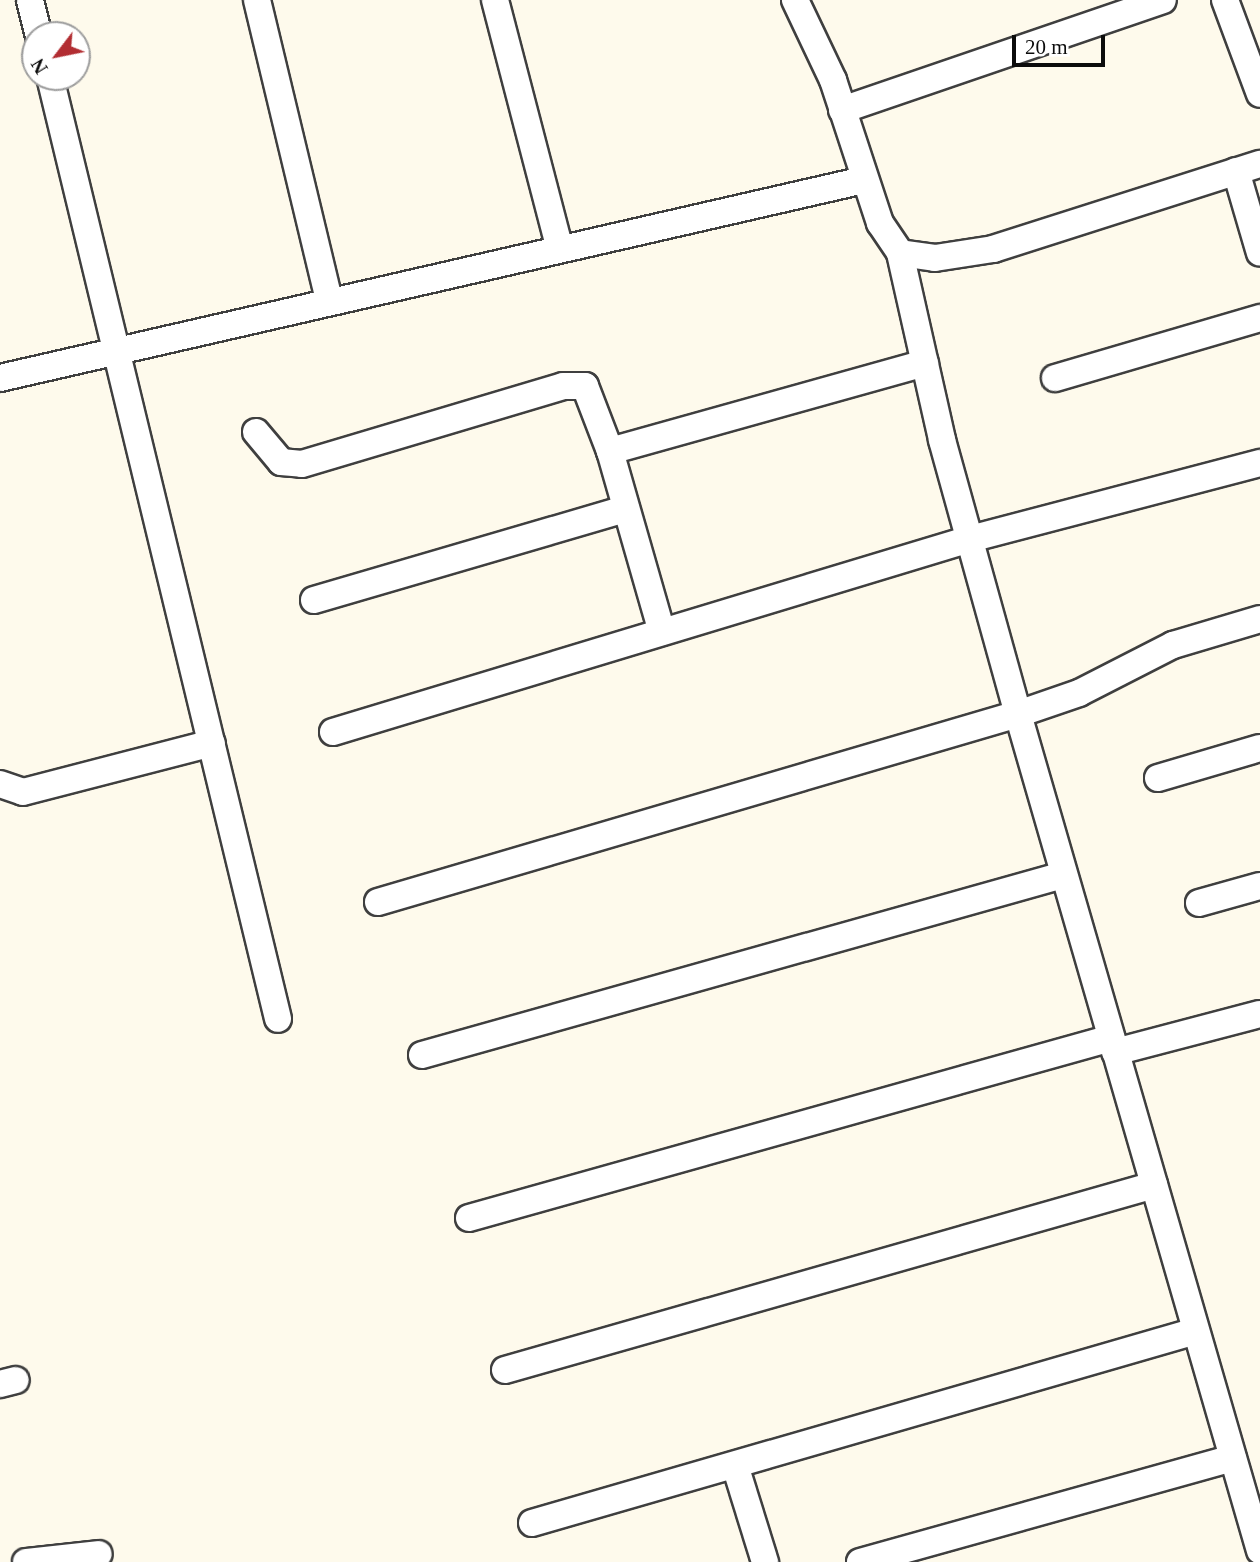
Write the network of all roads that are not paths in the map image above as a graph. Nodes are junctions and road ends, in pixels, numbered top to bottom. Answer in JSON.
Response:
{"nodes":[{"id":1,"x":30,"y":0,"type":"edge"},
{"id":2,"x":257,"y":0,"type":"edge"},
{"id":3,"x":495,"y":0,"type":"edge"},
{"id":4,"x":795,"y":0,"type":"edge"},
{"id":5,"x":1163,"y":0,"type":"edge"},
{"id":6,"x":1226,"y":0,"type":"edge"},
{"id":7,"x":35,"y":21,"type":"edge"},
{"id":8,"x":53,"y":91,"type":"edge"},
{"id":9,"x":1260,"y":94,"type":"edge"},
{"id":10,"x":842,"y":110,"type":"junction"},
{"id":11,"x":1248,"y":167,"type":"edge"},
{"id":12,"x":864,"y":180,"type":"junction"},
{"id":13,"x":560,"y":249,"type":"junction"},
{"id":14,"x":900,"y":253,"type":"junction"},
{"id":15,"x":1260,"y":253,"type":"edge"},
{"id":16,"x":328,"y":301,"type":"junction"},
{"id":17,"x":1260,"y":318,"type":"edge"},
{"id":18,"x":118,"y":352,"type":"junction"},
{"id":19,"x":925,"y":363,"type":"junction"},
{"id":20,"x":0,"y":378,"type":"edge"},
{"id":21,"x":1055,"y":378,"type":"dead end"},
{"id":22,"x":257,"y":432,"type":"dead end"},
{"id":23,"x":610,"y":451,"type":"junction"},
{"id":24,"x":1260,"y":463,"type":"edge"},
{"id":25,"x":626,"y":509,"type":"junction"},
{"id":26,"x":970,"y":539,"type":"junction"},
{"id":27,"x":314,"y":600,"type":"dead end"},
{"id":28,"x":1260,"y":619,"type":"edge"},
{"id":29,"x":662,"y":632,"type":"junction"},
{"id":30,"x":1018,"y":714,"type":"junction"},
{"id":31,"x":333,"y":732,"type":"dead end"},
{"id":32,"x":212,"y":743,"type":"junction"},
{"id":33,"x":1260,"y":748,"type":"edge"},
{"id":34,"x":1158,"y":778,"type":"dead end"},
{"id":35,"x":0,"y":784,"type":"edge"},
{"id":36,"x":1063,"y":875,"type":"junction"},
{"id":37,"x":1260,"y":886,"type":"edge"},
{"id":38,"x":378,"y":902,"type":"dead end"},
{"id":39,"x":1199,"y":903,"type":"dead end"},
{"id":40,"x":1260,"y":1014,"type":"edge"},
{"id":41,"x":278,"y":1019,"type":"dead end"},
{"id":42,"x":1113,"y":1045,"type":"junction"},
{"id":43,"x":422,"y":1055,"type":"dead end"},
{"id":44,"x":1154,"y":1185,"type":"junction"},
{"id":45,"x":469,"y":1218,"type":"dead end"},
{"id":46,"x":1196,"y":1331,"type":"junction"},
{"id":47,"x":505,"y":1370,"type":"dead end"},
{"id":48,"x":1233,"y":1458,"type":"junction"},
{"id":49,"x":735,"y":1465,"type":"junction"},
{"id":50,"x":532,"y":1523,"type":"dead end"},
{"id":51,"x":1260,"y":1551,"type":"edge"},
{"id":52,"x":99,"y":1554,"type":"dead end"},
{"id":53,"x":26,"y":1562,"type":"edge"},
{"id":54,"x":765,"y":1562,"type":"edge"},
{"id":55,"x":860,"y":1562,"type":"edge"}],
"edges":[{"from":1,"to":7,"type":"street"},
{"from":2,"to":16,"type":"street"},
{"from":3,"to":13,"type":"street"},
{"from":4,"to":10,"type":"street"},
{"from":5,"to":10,"type":"street"},
{"from":6,"to":9,"type":"street"},
{"from":8,"to":18,"type":"street"},
{"from":10,"to":12,"type":"street"},
{"from":11,"to":14,"type":"street"},
{"from":11,"to":15,"type":"street"},
{"from":12,"to":13,"type":"street"},
{"from":12,"to":14,"type":"street"},
{"from":13,"to":16,"type":"street"},
{"from":14,"to":19,"type":"street"},
{"from":16,"to":18,"type":"street"},
{"from":17,"to":21,"type":"street"},
{"from":18,"to":20,"type":"street"},
{"from":18,"to":32,"type":"street"},
{"from":19,"to":23,"type":"street"},
{"from":19,"to":26,"type":"street"},
{"from":22,"to":23,"type":"street"},
{"from":23,"to":25,"type":"street"},
{"from":24,"to":26,"type":"street"},
{"from":25,"to":27,"type":"street"},
{"from":25,"to":29,"type":"street"},
{"from":26,"to":29,"type":"street"},
{"from":26,"to":30,"type":"street"},
{"from":28,"to":30,"type":"street"},
{"from":29,"to":31,"type":"street"},
{"from":30,"to":36,"type":"street"},
{"from":30,"to":38,"type":"street"},
{"from":32,"to":35,"type":"street"},
{"from":32,"to":41,"type":"street"},
{"from":33,"to":34,"type":"street"},
{"from":36,"to":42,"type":"street"},
{"from":36,"to":43,"type":"street"},
{"from":37,"to":39,"type":"street"},
{"from":40,"to":42,"type":"street"},
{"from":42,"to":44,"type":"street"},
{"from":42,"to":45,"type":"street"},
{"from":44,"to":46,"type":"street"},
{"from":44,"to":47,"type":"street"},
{"from":46,"to":48,"type":"street"},
{"from":46,"to":49,"type":"street"},
{"from":48,"to":51,"type":"street"},
{"from":48,"to":55,"type":"street"},
{"from":49,"to":50,"type":"street"},
{"from":49,"to":54,"type":"street"},
{"from":52,"to":53,"type":"street"}]}
